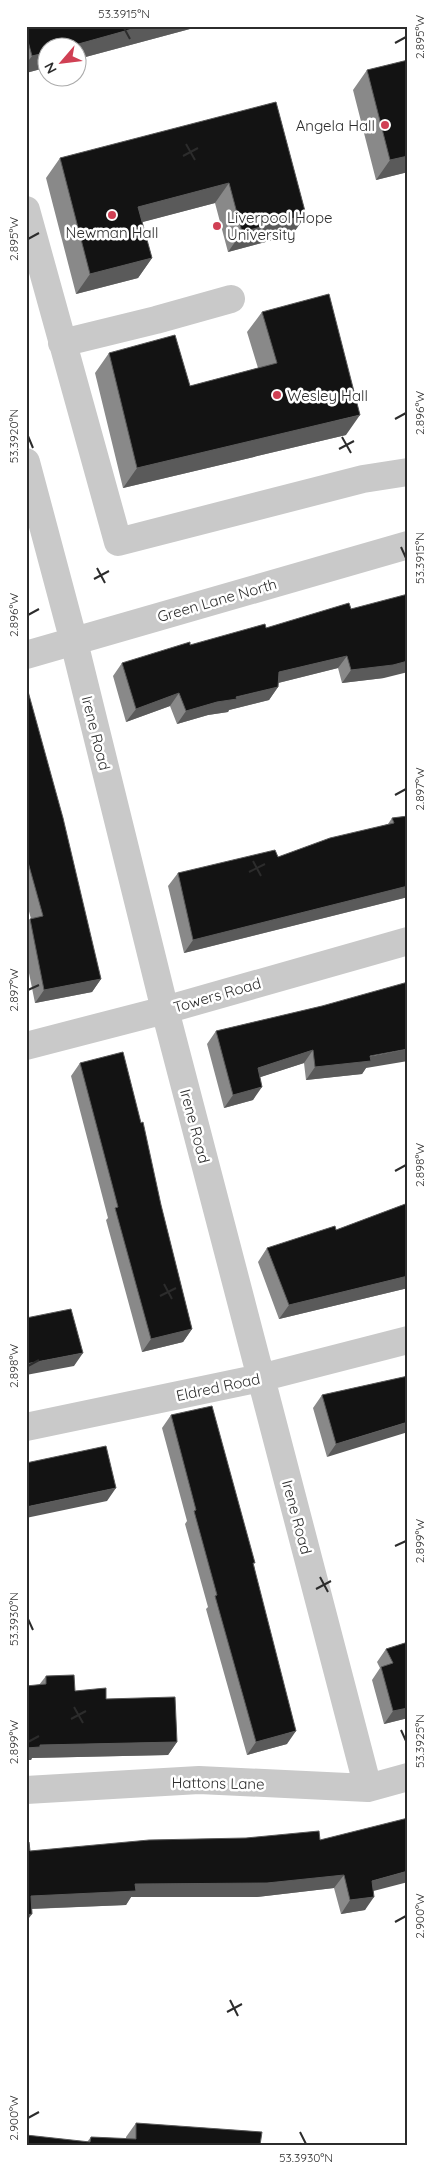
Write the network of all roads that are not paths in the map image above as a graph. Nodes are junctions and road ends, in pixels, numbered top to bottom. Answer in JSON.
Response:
{"nodes":[{"id":1,"x":26,"y":210,"type":"edge"},
{"id":2,"x":231,"y":299,"type":"dead end"},
{"id":3,"x":62,"y":343,"type":"junction"},
{"id":4,"x":26,"y":462,"type":"edge"},
{"id":5,"x":408,"y":472,"type":"edge"},
{"id":6,"x":408,"y":545,"type":"edge"},
{"id":7,"x":74,"y":642,"type":"junction"},
{"id":8,"x":26,"y":655,"type":"edge"},
{"id":9,"x":408,"y":941,"type":"edge"},
{"id":10,"x":165,"y":1010,"type":"junction"},
{"id":11,"x":26,"y":1046,"type":"edge"},
{"id":12,"x":408,"y":1340,"type":"edge"},
{"id":13,"x":260,"y":1378,"type":"junction"},
{"id":14,"x":26,"y":1426,"type":"edge"},
{"id":15,"x":408,"y":1777,"type":"edge"},
{"id":16,"x":368,"y":1788,"type":"junction"},
{"id":17,"x":26,"y":1790,"type":"edge"}],
"edges":[{"from":1,"to":3,"type":"street"},
{"from":2,"to":3,"type":"street"},
{"from":3,"to":5,"type":"street"},
{"from":4,"to":7,"type":"street","name":"Irene Road"},
{"from":6,"to":7,"type":"street","name":"Green Lane North"},
{"from":7,"to":8,"type":"street","name":"Green Lane North"},
{"from":7,"to":10,"type":"street","name":"Irene Road"},
{"from":9,"to":10,"type":"street","name":"Towers Road"},
{"from":10,"to":11,"type":"street","name":"Towers Road"},
{"from":10,"to":13,"type":"street","name":"Irene Road"},
{"from":12,"to":13,"type":"street","name":"Eldred Road"},
{"from":13,"to":14,"type":"street","name":"Eldred Road"},
{"from":13,"to":16,"type":"street","name":"Irene Road"},
{"from":15,"to":16,"type":"street","name":"Hattons Lane"},
{"from":16,"to":17,"type":"street","name":"Hattons Lane"}]}
